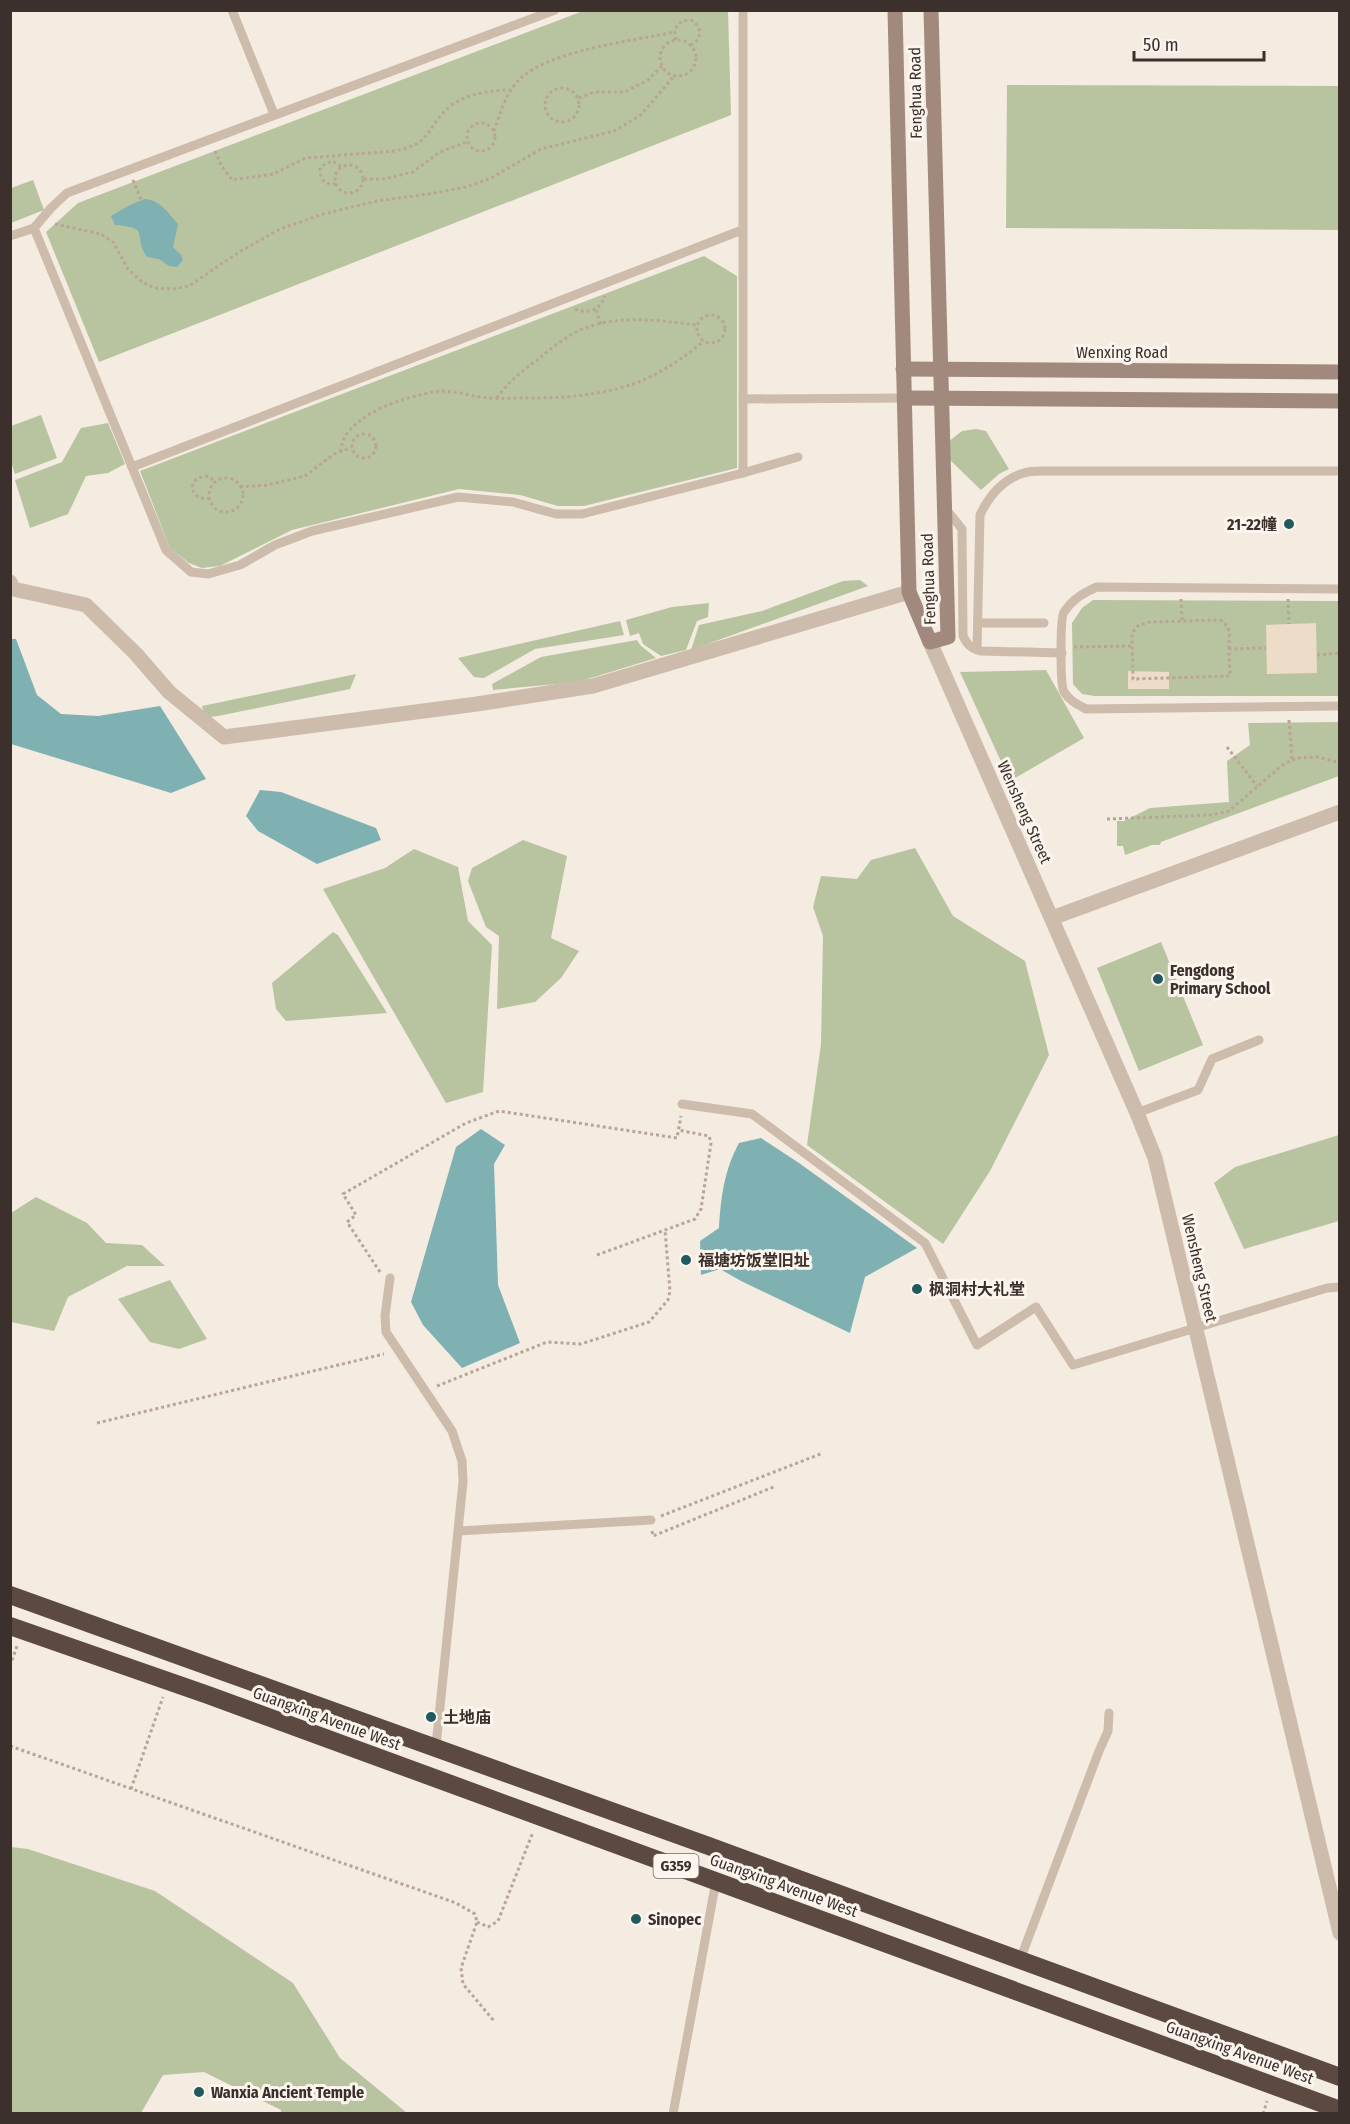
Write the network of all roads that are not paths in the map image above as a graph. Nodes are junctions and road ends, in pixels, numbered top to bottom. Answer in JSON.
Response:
{"nodes":[{"id":1,"x":232,"y":10,"type":"edge"},
{"id":2,"x":555,"y":10,"type":"edge"},
{"id":3,"x":743,"y":10,"type":"edge"},
{"id":4,"x":895,"y":10,"type":"edge"},
{"id":5,"x":931,"y":10,"type":"edge"},
{"id":6,"x":274,"y":114,"type":"junction"},
{"id":7,"x":34,"y":228,"type":"junction"},
{"id":8,"x":742,"y":231,"type":"junction"},
{"id":9,"x":10,"y":236,"type":"edge"},
{"id":10,"x":903,"y":369,"type":"junction"},
{"id":11,"x":940,"y":369,"type":"junction"},
{"id":12,"x":1340,"y":372,"type":"edge"},
{"id":13,"x":941,"y":397,"type":"junction"},
{"id":14,"x":905,"y":398,"type":"junction"},
{"id":15,"x":743,"y":399,"type":"junction"},
{"id":16,"x":1340,"y":401,"type":"edge"},
{"id":17,"x":798,"y":457,"type":"dead end"},
{"id":18,"x":132,"y":467,"type":"junction"},
{"id":19,"x":1340,"y":471,"type":"edge"},
{"id":20,"x":743,"y":473,"type":"junction"},
{"id":21,"x":944,"y":506,"type":"junction"},
{"id":22,"x":10,"y":582,"type":"edge"},
{"id":23,"x":1340,"y":589,"type":"edge"},
{"id":24,"x":909,"y":592,"type":"junction"},
{"id":25,"x":978,"y":623,"type":"junction"},
{"id":26,"x":1044,"y":623,"type":"dead end"},
{"id":27,"x":930,"y":642,"type":"junction"},
{"id":28,"x":977,"y":650,"type":"junction"},
{"id":29,"x":1062,"y":650,"type":"junction"},
{"id":30,"x":1340,"y":706,"type":"edge"},
{"id":31,"x":1340,"y":812,"type":"edge"},
{"id":32,"x":1052,"y":918,"type":"junction"},
{"id":33,"x":1259,"y":1040,"type":"dead end"},
{"id":34,"x":682,"y":1104,"type":"road end"},
{"id":35,"x":1137,"y":1113,"type":"junction"},
{"id":36,"x":389,"y":1282,"type":"road end"},
{"id":37,"x":1340,"y":1287,"type":"edge"},
{"id":38,"x":1195,"y":1327,"type":"junction"},
{"id":39,"x":651,"y":1520,"type":"road end"},
{"id":40,"x":458,"y":1531,"type":"junction"},
{"id":41,"x":10,"y":1595,"type":"edge"},
{"id":42,"x":10,"y":1626,"type":"edge"},
{"id":43,"x":1109,"y":1713,"type":"dead end"},
{"id":44,"x":436,"y":1746,"type":"junction"},
{"id":45,"x":716,"y":1881,"type":"junction"},
{"id":46,"x":1340,"y":1933,"type":"edge"},
{"id":47,"x":1020,"y":1959,"type":"junction"},
{"id":48,"x":1340,"y":2077,"type":"edge"},
{"id":49,"x":1340,"y":2110,"type":"edge"},
{"id":50,"x":673,"y":2114,"type":"edge"}],
"edges":[{"from":1,"to":6,"type":"lane"},
{"from":2,"to":6,"type":"lane"},
{"from":3,"to":8,"type":"lane"},
{"from":4,"to":10,"type":"street","name":"Fenghua Road"},
{"from":5,"to":11,"type":"street","name":"Fenghua Road"},
{"from":6,"to":7,"type":"lane"},
{"from":7,"to":9,"type":"lane"},
{"from":7,"to":18,"type":"lane"},
{"from":8,"to":15,"type":"lane"},
{"from":8,"to":18,"type":"lane"},
{"from":10,"to":11,"type":"street","name":"Wenxing Road"},
{"from":10,"to":14,"type":"street","name":"Fenghua Road"},
{"from":11,"to":12,"type":"street","name":"Wenxing Road"},
{"from":11,"to":13,"type":"street","name":"Fenghua Road"},
{"from":13,"to":14,"type":"street"},
{"from":13,"to":16,"type":"street"},
{"from":13,"to":21,"type":"street","name":"Fenghua Road"},
{"from":14,"to":15,"type":"lane"},
{"from":14,"to":24,"type":"street","name":"Fenghua Road"},
{"from":15,"to":20,"type":"lane"},
{"from":17,"to":20,"type":"lane"},
{"from":18,"to":20,"type":"lane"},
{"from":19,"to":25,"type":"lane"},
{"from":21,"to":27,"type":"street","name":"Fenghua Road"},
{"from":21,"to":28,"type":"lane"},
{"from":22,"to":24,"type":"street"},
{"from":23,"to":29,"type":"lane"},
{"from":24,"to":27,"type":"street","name":"Fenghua Road"},
{"from":25,"to":26,"type":"lane"},
{"from":25,"to":28,"type":"lane"},
{"from":27,"to":32,"type":"street","name":"Wensheng Street"},
{"from":28,"to":29,"type":"lane"},
{"from":29,"to":30,"type":"lane"},
{"from":31,"to":32,"type":"street"},
{"from":32,"to":35,"type":"street","name":"Wensheng Street"},
{"from":33,"to":35,"type":"lane"},
{"from":34,"to":38,"type":"lane"},
{"from":35,"to":38,"type":"street","name":"Wensheng Street"},
{"from":36,"to":40,"type":"lane"},
{"from":37,"to":38,"type":"lane"},
{"from":38,"to":46,"type":"street","name":"Wensheng Street"},
{"from":39,"to":40,"type":"lane"},
{"from":40,"to":44,"type":"lane"},
{"from":41,"to":44,"type":"highway","name":"Guangxing Avenue West","number":"G359"},
{"from":42,"to":45,"type":"highway","name":"Guangxing Avenue West","number":"G359"},
{"from":43,"to":47,"type":"lane"},
{"from":44,"to":47,"type":"highway","name":"Guangxing Avenue West","number":"G359"},
{"from":45,"to":49,"type":"highway","name":"Guangxing Avenue West","number":"G359"},
{"from":45,"to":50,"type":"lane"},
{"from":47,"to":48,"type":"highway","name":"Guangxing Avenue West","number":"G359"}]}
